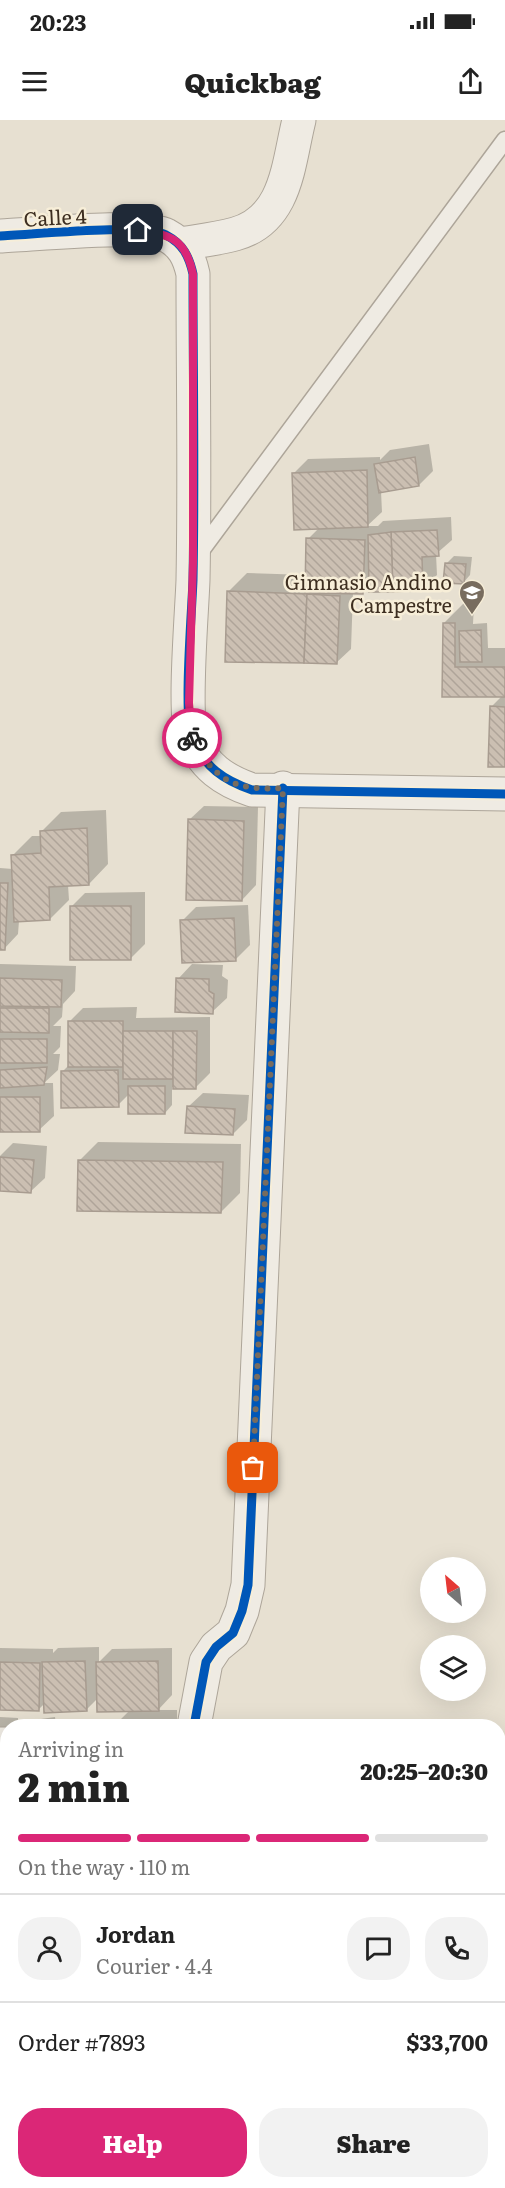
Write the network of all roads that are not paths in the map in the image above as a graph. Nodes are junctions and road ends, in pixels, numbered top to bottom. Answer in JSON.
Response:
{"nodes":[{"id":1,"x":299,"y":120,"type":"edge"},
{"id":2,"x":505,"y":140,"type":"edge"},
{"id":3,"x":0,"y":236,"type":"edge"},
{"id":4,"x":180,"y":244,"type":"junction"},
{"id":5,"x":193,"y":562,"type":"junction"},
{"id":6,"x":283,"y":788,"type":"junction"},
{"id":7,"x":505,"y":794,"type":"edge"},
{"id":8,"x":195,"y":1719,"type":"edge"}],
"edges":[{"from":1,"to":4,"type":"street"},
{"from":2,"to":5,"type":"lane"},
{"from":3,"to":4,"type":"street","name":"Calle 4"},
{"from":4,"to":5,"type":"street"},
{"from":5,"to":6,"type":"street"},
{"from":6,"to":7,"type":"street"},
{"from":6,"to":8,"type":"street"}]}
